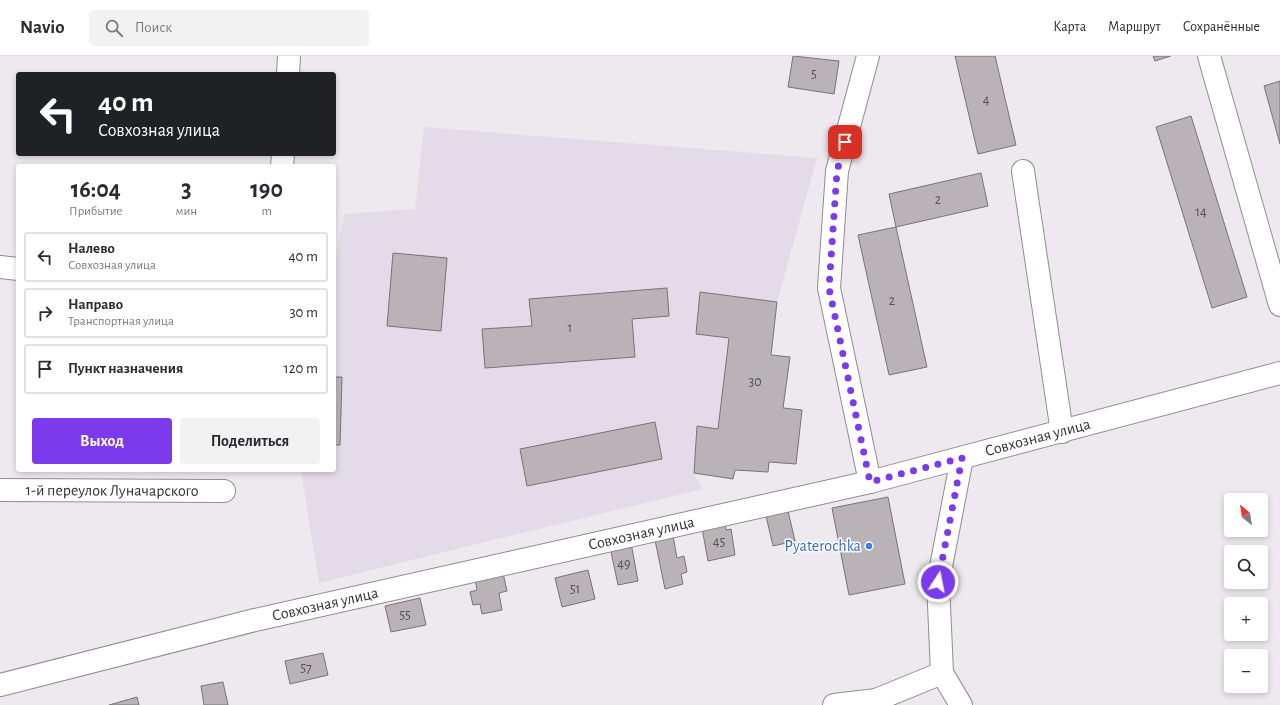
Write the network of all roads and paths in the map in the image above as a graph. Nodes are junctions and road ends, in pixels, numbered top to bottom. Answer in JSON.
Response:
{"nodes":[{"id":1,"x":289,"y":56,"type":"edge"},
{"id":2,"x":868,"y":56,"type":"edge"},
{"id":3,"x":1209,"y":56,"type":"edge"},
{"id":4,"x":288,"y":72,"type":"edge"},
{"id":5,"x":1023,"y":171,"type":"dead end"},
{"id":6,"x":0,"y":267,"type":"edge"},
{"id":7,"x":16,"y":269,"type":"edge"},
{"id":8,"x":1280,"y":305,"type":"edge"},
{"id":9,"x":1280,"y":373,"type":"edge"},
{"id":10,"x":1062,"y":432,"type":"junction"},
{"id":11,"x":962,"y":458,"type":"junction"},
{"id":12,"x":870,"y":482,"type":"junction"},
{"id":13,"x":0,"y":490,"type":"edge"},
{"id":14,"x":224,"y":490,"type":"dead end"},
{"id":15,"x":942,"y":673,"type":"junction"},
{"id":16,"x":0,"y":685,"type":"edge"},
{"id":17,"x":877,"y":703,"type":"edge"},
{"id":18,"x":834,"y":705,"type":"edge"},
{"id":19,"x":961,"y":705,"type":"edge"}],
"edges":[{"from":1,"to":4,"type":"street"},
{"from":2,"to":12,"type":"street"},
{"from":3,"to":8,"type":"street"},
{"from":5,"to":10,"type":"street"},
{"from":6,"to":7,"type":"street"},
{"from":9,"to":10,"type":"street","name":"Совхозная улица"},
{"from":10,"to":11,"type":"street","name":"Совхозная улица"},
{"from":11,"to":12,"type":"street","name":"Совхозная улица"},
{"from":11,"to":15,"type":"street"},
{"from":12,"to":16,"type":"street","name":"Совхозная улица"},
{"from":13,"to":14,"type":"street","name":"1-й переулок Луначарского"},
{"from":15,"to":17,"type":"street"},
{"from":15,"to":19,"type":"street"},
{"from":17,"to":18,"type":"street"}]}
